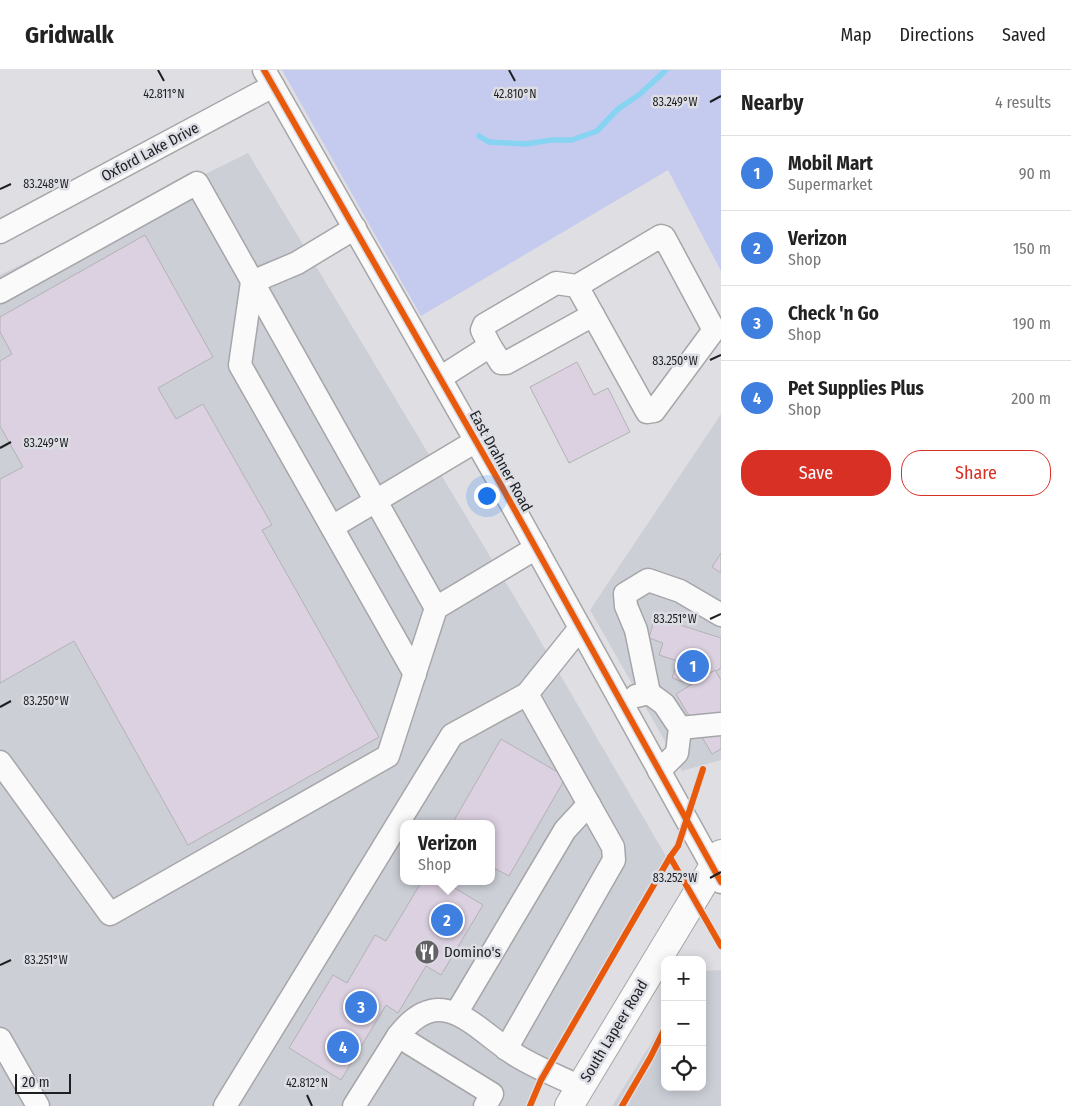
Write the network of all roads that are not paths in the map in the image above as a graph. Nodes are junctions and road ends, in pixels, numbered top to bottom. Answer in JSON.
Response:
{"nodes":[{"id":1,"x":268,"y":78,"type":"edge"},
{"id":2,"x":355,"y":228,"type":"junction"},
{"id":3,"x":0,"y":232,"type":"edge"},
{"id":4,"x":252,"y":282,"type":"junction"},
{"id":5,"x":577,"y":286,"type":"junction"},
{"id":6,"x":0,"y":292,"type":"edge"},
{"id":7,"x":593,"y":315,"type":"junction"},
{"id":8,"x":490,"y":346,"type":"junction"},
{"id":9,"x":440,"y":378,"type":"junction"},
{"id":10,"x":476,"y":441,"type":"junction"},
{"id":11,"x":375,"y":500,"type":"junction"},
{"id":12,"x":332,"y":527,"type":"junction"},
{"id":13,"x":536,"y":548,"type":"junction"},
{"id":14,"x":436,"y":608,"type":"junction"},
{"id":15,"x":721,"y":615,"type":"edge"},
{"id":16,"x":580,"y":628,"type":"junction"},
{"id":17,"x":415,"y":674,"type":"junction"},
{"id":18,"x":649,"y":693,"type":"junction"},
{"id":19,"x":527,"y":694,"type":"junction"},
{"id":20,"x":620,"y":700,"type":"junction"},
{"id":21,"x":721,"y":724,"type":"edge"},
{"id":22,"x":680,"y":728,"type":"junction"},
{"id":23,"x":0,"y":762,"type":"edge"},
{"id":24,"x":659,"y":771,"type":"junction"},
{"id":25,"x":589,"y":804,"type":"junction"},
{"id":26,"x":718,"y":867,"type":"edge"},
{"id":27,"x":457,"y":1012,"type":"junction"},
{"id":28,"x":398,"y":1036,"type":"junction"},
{"id":29,"x":0,"y":1039,"type":"edge"},
{"id":30,"x":506,"y":1049,"type":"junction"},
{"id":31,"x":574,"y":1096,"type":"edge"},
{"id":32,"x":38,"y":1106,"type":"edge"},
{"id":33,"x":225,"y":1106,"type":"edge"},
{"id":34,"x":354,"y":1106,"type":"edge"},
{"id":35,"x":485,"y":1106,"type":"edge"}],
"edges":[{"from":1,"to":2,"type":"street","name":"East Drahner Road"},
{"from":1,"to":3,"type":"street","name":"Oxford Lake Drive"},
{"from":2,"to":4,"type":"street"},
{"from":2,"to":9,"type":"street","name":"East Drahner Road"},
{"from":4,"to":6,"type":"street"},
{"from":4,"to":11,"type":"street"},
{"from":4,"to":12,"type":"street"},
{"from":5,"to":7,"type":"street"},
{"from":5,"to":7,"type":"street"},
{"from":5,"to":8,"type":"street"},
{"from":7,"to":8,"type":"street"},
{"from":8,"to":9,"type":"street"},
{"from":9,"to":10,"type":"street","name":"East Drahner Road"},
{"from":10,"to":11,"type":"street"},
{"from":10,"to":13,"type":"street","name":"East Drahner Road"},
{"from":11,"to":12,"type":"street"},
{"from":11,"to":14,"type":"street"},
{"from":12,"to":17,"type":"street"},
{"from":13,"to":14,"type":"street"},
{"from":13,"to":16,"type":"street","name":"East Drahner Road"},
{"from":14,"to":17,"type":"street"},
{"from":15,"to":18,"type":"street"},
{"from":16,"to":19,"type":"street"},
{"from":16,"to":20,"type":"street","name":"East Drahner Road"},
{"from":17,"to":23,"type":"street"},
{"from":18,"to":20,"type":"street"},
{"from":18,"to":22,"type":"street"},
{"from":19,"to":25,"type":"street"},
{"from":19,"to":33,"type":"street"},
{"from":20,"to":24,"type":"street","name":"East Drahner Road"},
{"from":21,"to":22,"type":"street"},
{"from":22,"to":24,"type":"street"},
{"from":24,"to":26,"type":"street","name":"East Drahner Road"},
{"from":25,"to":27,"type":"street"},
{"from":25,"to":30,"type":"street"},
{"from":26,"to":31,"type":"main road","name":"South Lapeer Road"},
{"from":27,"to":28,"type":"street"},
{"from":27,"to":30,"type":"street"},
{"from":28,"to":34,"type":"street"},
{"from":28,"to":35,"type":"street"},
{"from":29,"to":32,"type":"street"},
{"from":30,"to":31,"type":"street"}]}
